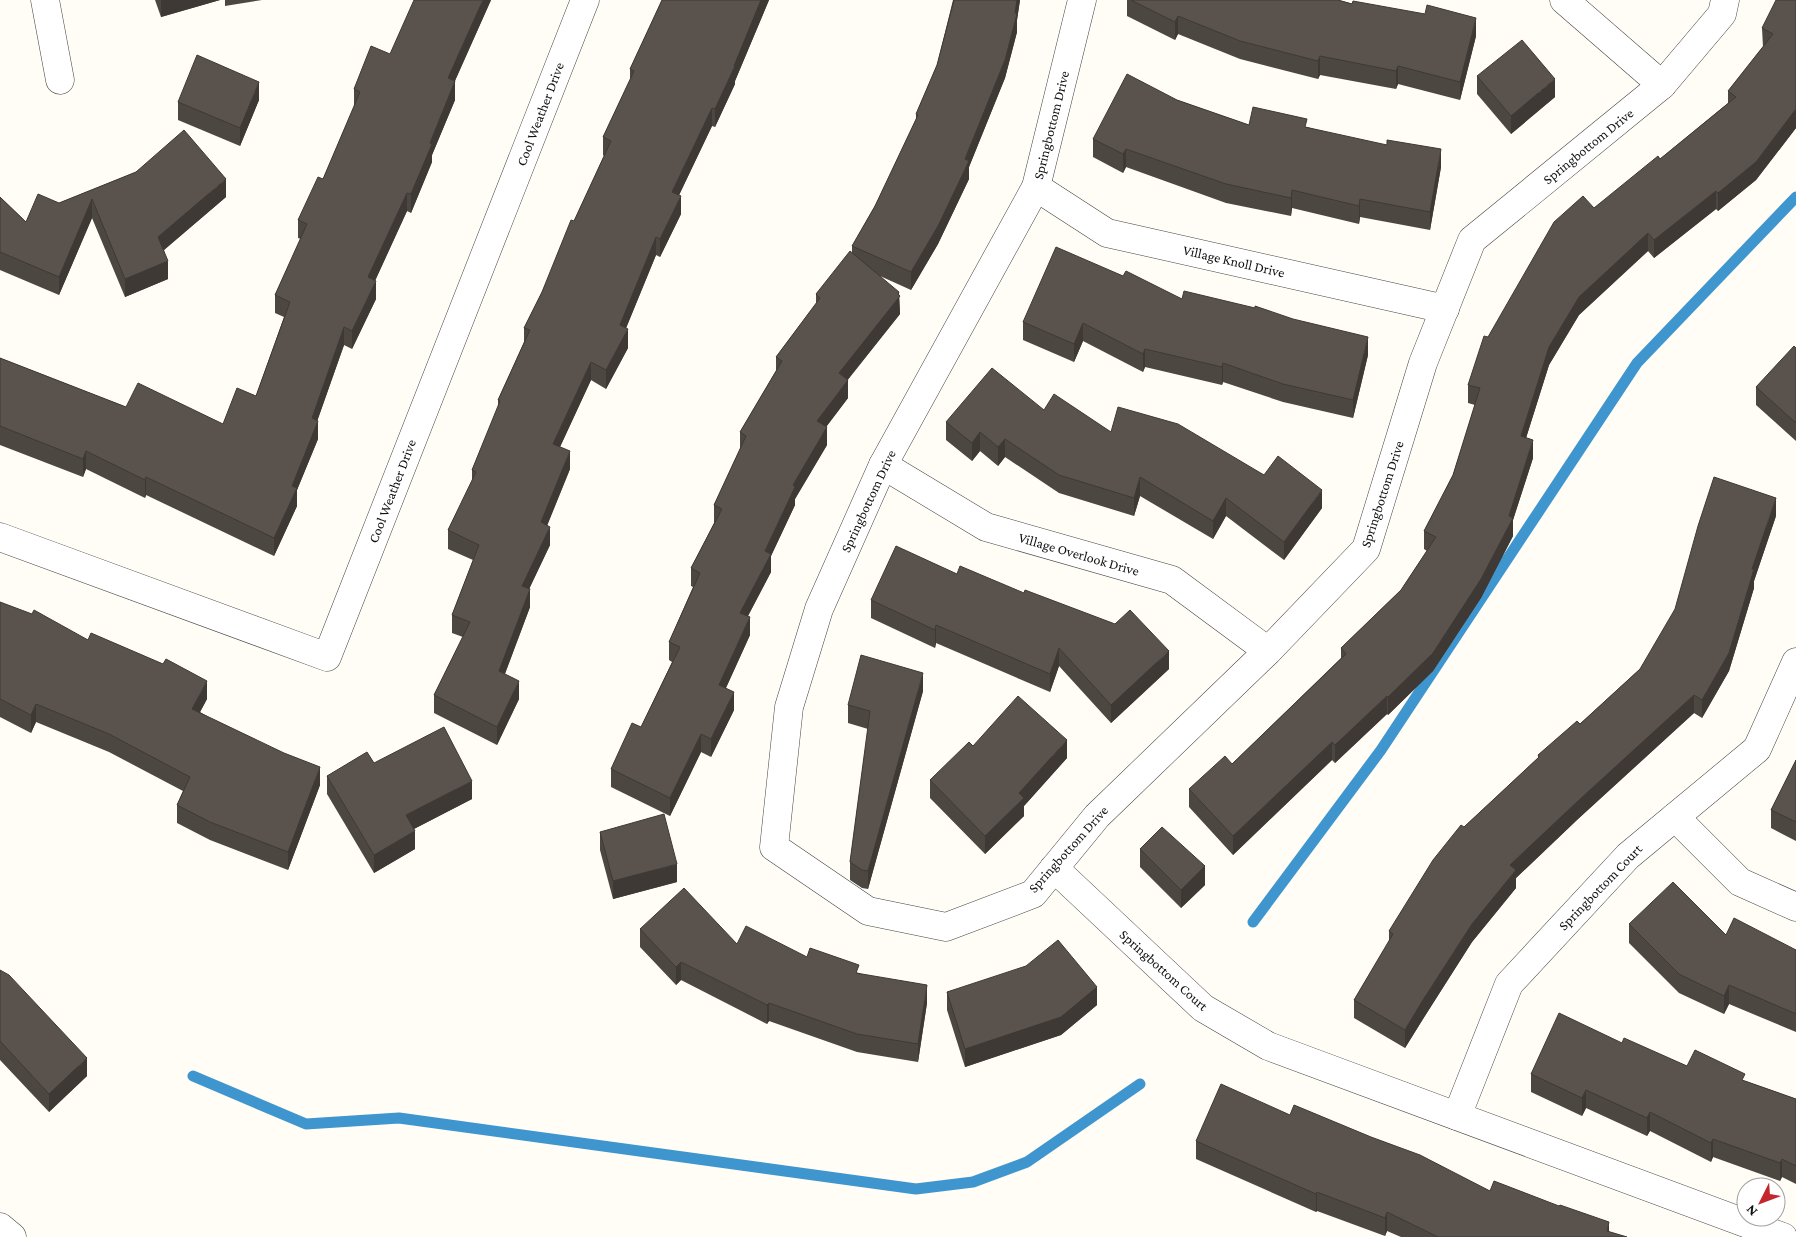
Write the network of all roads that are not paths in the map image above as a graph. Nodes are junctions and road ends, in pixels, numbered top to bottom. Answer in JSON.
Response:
{"nodes":[{"id":1,"x":46,"y":0,"type":"edge"},
{"id":2,"x":585,"y":0,"type":"edge"},
{"id":3,"x":1082,"y":0,"type":"edge"},
{"id":4,"x":1564,"y":0,"type":"edge"},
{"id":5,"x":1725,"y":0,"type":"edge"},
{"id":6,"x":60,"y":80,"type":"dead end"},
{"id":7,"x":1662,"y":85,"type":"junction"},
{"id":8,"x":1036,"y":186,"type":"junction"},
{"id":9,"x":1445,"y":309,"type":"junction"},
{"id":10,"x":883,"y":465,"type":"junction"},
{"id":11,"x":0,"y":537,"type":"edge"},
{"id":12,"x":1268,"y":651,"type":"junction"},
{"id":13,"x":1796,"y":662,"type":"edge"},
{"id":14,"x":1675,"y":817,"type":"junction"},
{"id":15,"x":1054,"y":868,"type":"junction"},
{"id":16,"x":1796,"y":907,"type":"edge"},
{"id":17,"x":1457,"y":1116,"type":"junction"},
{"id":18,"x":0,"y":1226,"type":"edge"},
{"id":19,"x":12,"y":1237,"type":"edge"},
{"id":20,"x":1783,"y":1237,"type":"edge"}],
"edges":[{"from":1,"to":6,"type":"street"},
{"from":2,"to":11,"type":"street","name":"Cool Weather Drive"},
{"from":3,"to":8,"type":"street","name":"Springbottom Drive"},
{"from":4,"to":7,"type":"street"},
{"from":5,"to":7,"type":"street","name":"Springbottom Drive"},
{"from":7,"to":9,"type":"street","name":"Springbottom Drive"},
{"from":8,"to":9,"type":"street","name":"Village Knoll Drive"},
{"from":8,"to":10,"type":"street","name":"Springbottom Drive"},
{"from":9,"to":12,"type":"street","name":"Springbottom Drive"},
{"from":10,"to":12,"type":"street","name":"Village Overlook Drive"},
{"from":10,"to":15,"type":"street","name":"Springbottom Drive"},
{"from":12,"to":15,"type":"street","name":"Springbottom Drive"},
{"from":13,"to":14,"type":"street","name":"Springbottom Court"},
{"from":14,"to":16,"type":"street"},
{"from":14,"to":17,"type":"street","name":"Springbottom Court"},
{"from":15,"to":17,"type":"street","name":"Springbottom Court"},
{"from":17,"to":20,"type":"street","name":"Springbottom Court"},
{"from":18,"to":19,"type":"street"}]}
